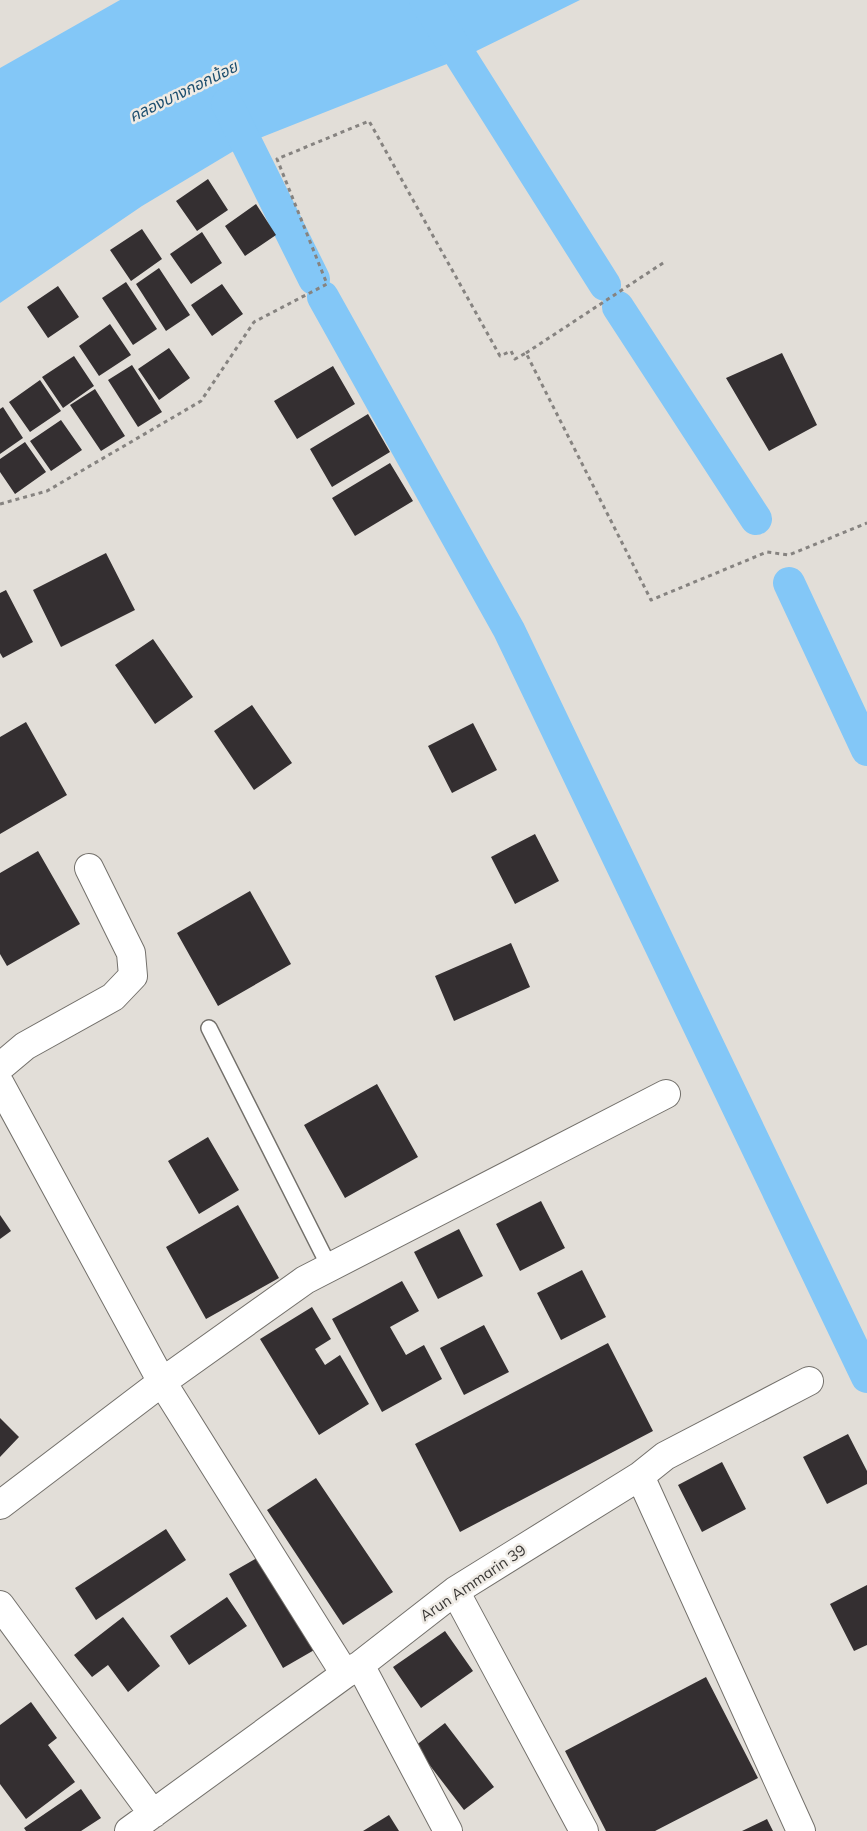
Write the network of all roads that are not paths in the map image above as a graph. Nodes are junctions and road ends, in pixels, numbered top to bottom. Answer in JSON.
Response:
{"nodes":[{"id":1,"x":89,"y":868,"type":"dead end"},
{"id":2,"x":209,"y":1028,"type":"dead end"},
{"id":3,"x":0,"y":1067,"type":"edge"},
{"id":4,"x":0,"y":1084,"type":"edge"},
{"id":5,"x":666,"y":1094,"type":"dead end"},
{"id":6,"x":330,"y":1268,"type":"junction"},
{"id":7,"x":809,"y":1381,"type":"dead end"},
{"id":8,"x":162,"y":1382,"type":"junction"},
{"id":9,"x":640,"y":1476,"type":"junction"},
{"id":10,"x":0,"y":1504,"type":"edge"},
{"id":11,"x":455,"y":1592,"type":"junction"},
{"id":12,"x":0,"y":1605,"type":"edge"},
{"id":13,"x":353,"y":1669,"type":"junction"},
{"id":14,"x":152,"y":1814,"type":"junction"},
{"id":15,"x":129,"y":1831,"type":"edge"},
{"id":16,"x":448,"y":1831,"type":"edge"},
{"id":17,"x":584,"y":1831,"type":"edge"},
{"id":18,"x":801,"y":1831,"type":"edge"}],
"edges":[{"from":1,"to":3,"type":"street"},
{"from":2,"to":6,"type":"lane"},
{"from":4,"to":8,"type":"street"},
{"from":5,"to":6,"type":"street"},
{"from":6,"to":8,"type":"street"},
{"from":7,"to":9,"type":"street","name":"Arun Ammarin 39"},
{"from":8,"to":10,"type":"street"},
{"from":8,"to":13,"type":"street"},
{"from":9,"to":11,"type":"street","name":"Arun Ammarin 39"},
{"from":9,"to":18,"type":"street"},
{"from":11,"to":13,"type":"street","name":"Arun Ammarin 39"},
{"from":11,"to":17,"type":"street"},
{"from":12,"to":14,"type":"street"},
{"from":13,"to":14,"type":"street","name":"Arun Ammarin 39"},
{"from":13,"to":16,"type":"street"},
{"from":14,"to":15,"type":"street","name":"Arun Ammarin 39"}]}
